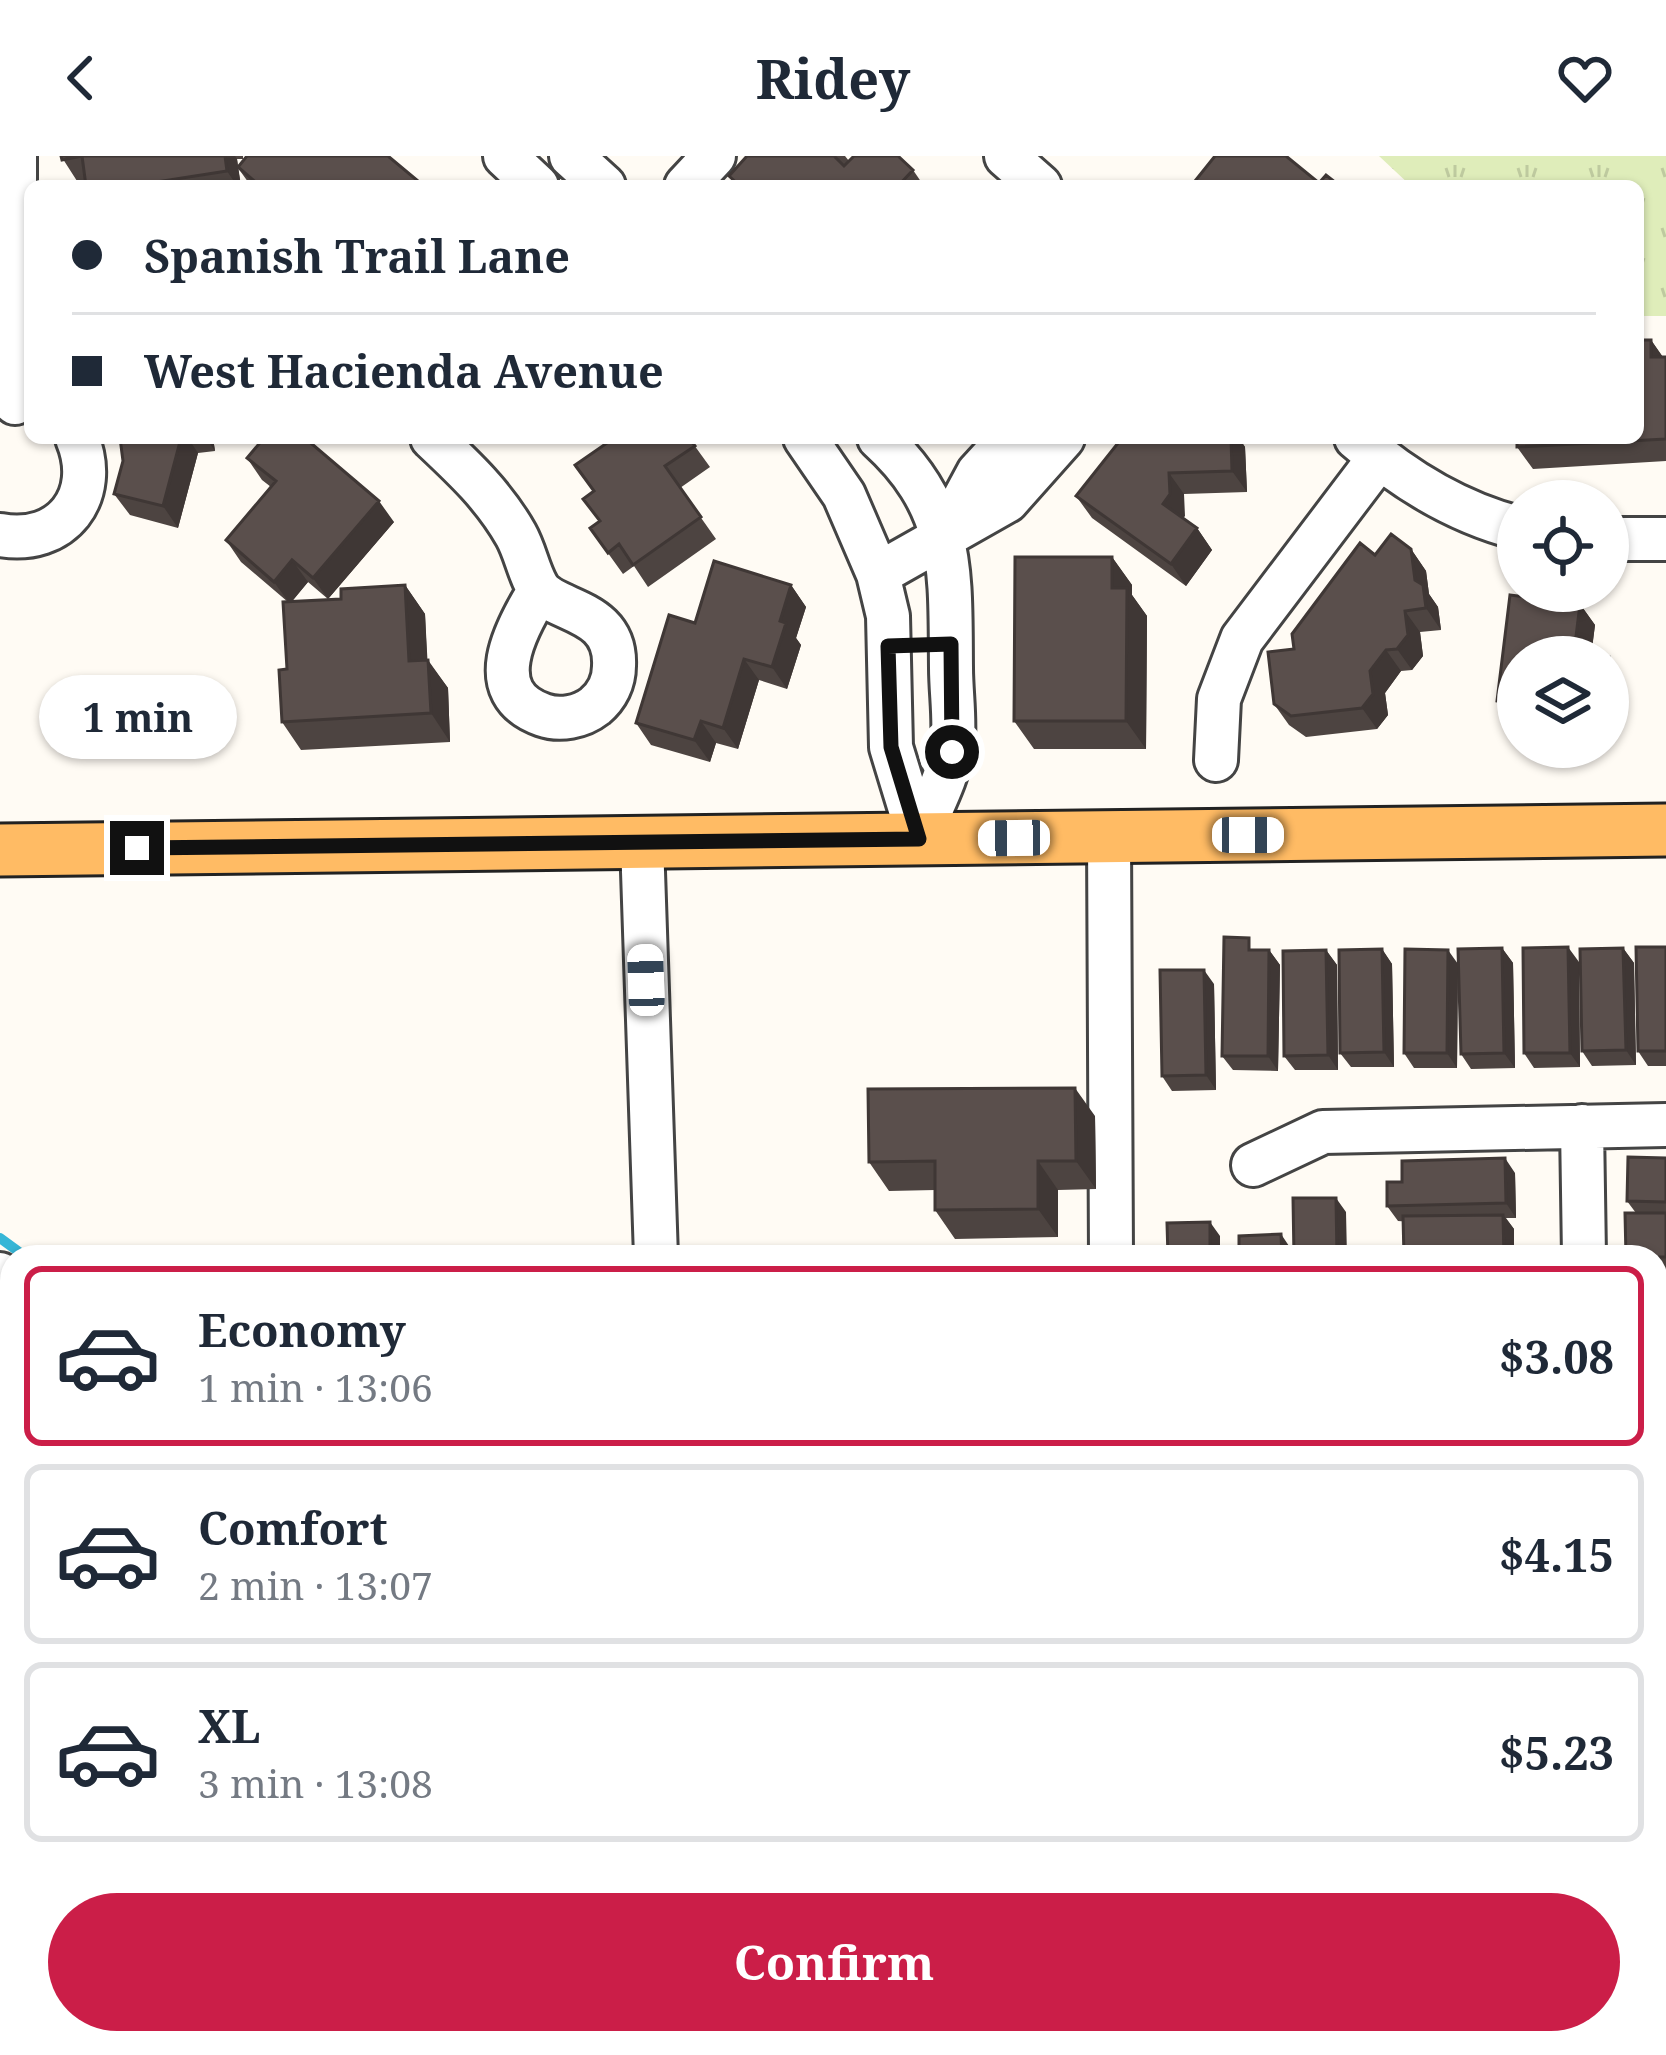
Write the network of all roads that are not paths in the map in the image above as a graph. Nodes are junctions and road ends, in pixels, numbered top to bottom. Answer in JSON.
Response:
{"nodes":[{"id":1,"x":15,"y":156,"type":"edge"},
{"id":2,"x":505,"y":156,"type":"edge"},
{"id":3,"x":571,"y":156,"type":"edge"},
{"id":4,"x":714,"y":156,"type":"edge"},
{"id":5,"x":1006,"y":156,"type":"edge"},
{"id":6,"x":531,"y":180,"type":"edge"},
{"id":7,"x":597,"y":180,"type":"edge"},
{"id":8,"x":692,"y":180,"type":"edge"},
{"id":9,"x":1033,"y":180,"type":"edge"},
{"id":10,"x":15,"y":327,"type":"edge"},
{"id":11,"x":15,"y":404,"type":"edge"},
{"id":12,"x":79,"y":444,"type":"edge"},
{"id":13,"x":439,"y":444,"type":"edge"},
{"id":14,"x":809,"y":444,"type":"edge"},
{"id":15,"x":885,"y":444,"type":"edge"},
{"id":16,"x":1004,"y":444,"type":"edge"},
{"id":17,"x":1058,"y":444,"type":"edge"},
{"id":18,"x":1367,"y":448,"type":"edge"},
{"id":19,"x":1497,"y":521,"type":"edge"},
{"id":20,"x":0,"y":535,"type":"edge"},
{"id":21,"x":944,"y":536,"type":"junction"},
{"id":22,"x":1629,"y":539,"type":"edge"},
{"id":23,"x":1666,"y":539,"type":"edge"},
{"id":24,"x":878,"y":574,"type":"junction"},
{"id":25,"x":539,"y":591,"type":"dead end"},
{"id":26,"x":951,"y":644,"type":"junction"},
{"id":27,"x":888,"y":646,"type":"junction"},
{"id":28,"x":1216,"y":760,"type":"dead end"},
{"id":29,"x":1666,"y":830,"type":"edge"},
{"id":30,"x":1109,"y":836,"type":"junction"},
{"id":31,"x":919,"y":839,"type":"junction"},
{"id":32,"x":642,"y":842,"type":"junction"},
{"id":33,"x":0,"y":850,"type":"edge"},
{"id":34,"x":1582,"y":1126,"type":"junction"},
{"id":35,"x":1666,"y":1126,"type":"edge"},
{"id":36,"x":1253,"y":1165,"type":"dead end"},
{"id":37,"x":656,"y":1245,"type":"edge"},
{"id":38,"x":1112,"y":1245,"type":"edge"},
{"id":39,"x":1584,"y":1245,"type":"edge"}],
"edges":[{"from":1,"to":10,"type":"street"},
{"from":2,"to":6,"type":"street"},
{"from":3,"to":7,"type":"street"},
{"from":4,"to":8,"type":"street"},
{"from":5,"to":9,"type":"street"},
{"from":10,"to":11,"type":"street"},
{"from":12,"to":20,"type":"street"},
{"from":13,"to":25,"type":"street"},
{"from":14,"to":24,"type":"street"},
{"from":15,"to":21,"type":"street"},
{"from":16,"to":21,"type":"street"},
{"from":17,"to":21,"type":"street"},
{"from":18,"to":19,"type":"street"},
{"from":18,"to":28,"type":"street"},
{"from":21,"to":24,"type":"street"},
{"from":21,"to":26,"type":"street"},
{"from":22,"to":23,"type":"street"},
{"from":24,"to":27,"type":"street"},
{"from":26,"to":27,"type":"street"},
{"from":26,"to":31,"type":"street"},
{"from":27,"to":31,"type":"street"},
{"from":29,"to":30,"type":"main road"},
{"from":30,"to":31,"type":"main road"},
{"from":30,"to":38,"type":"street"},
{"from":31,"to":32,"type":"main road"},
{"from":32,"to":33,"type":"main road"},
{"from":32,"to":37,"type":"street"},
{"from":34,"to":35,"type":"street"},
{"from":34,"to":36,"type":"street"},
{"from":34,"to":39,"type":"street"}]}
